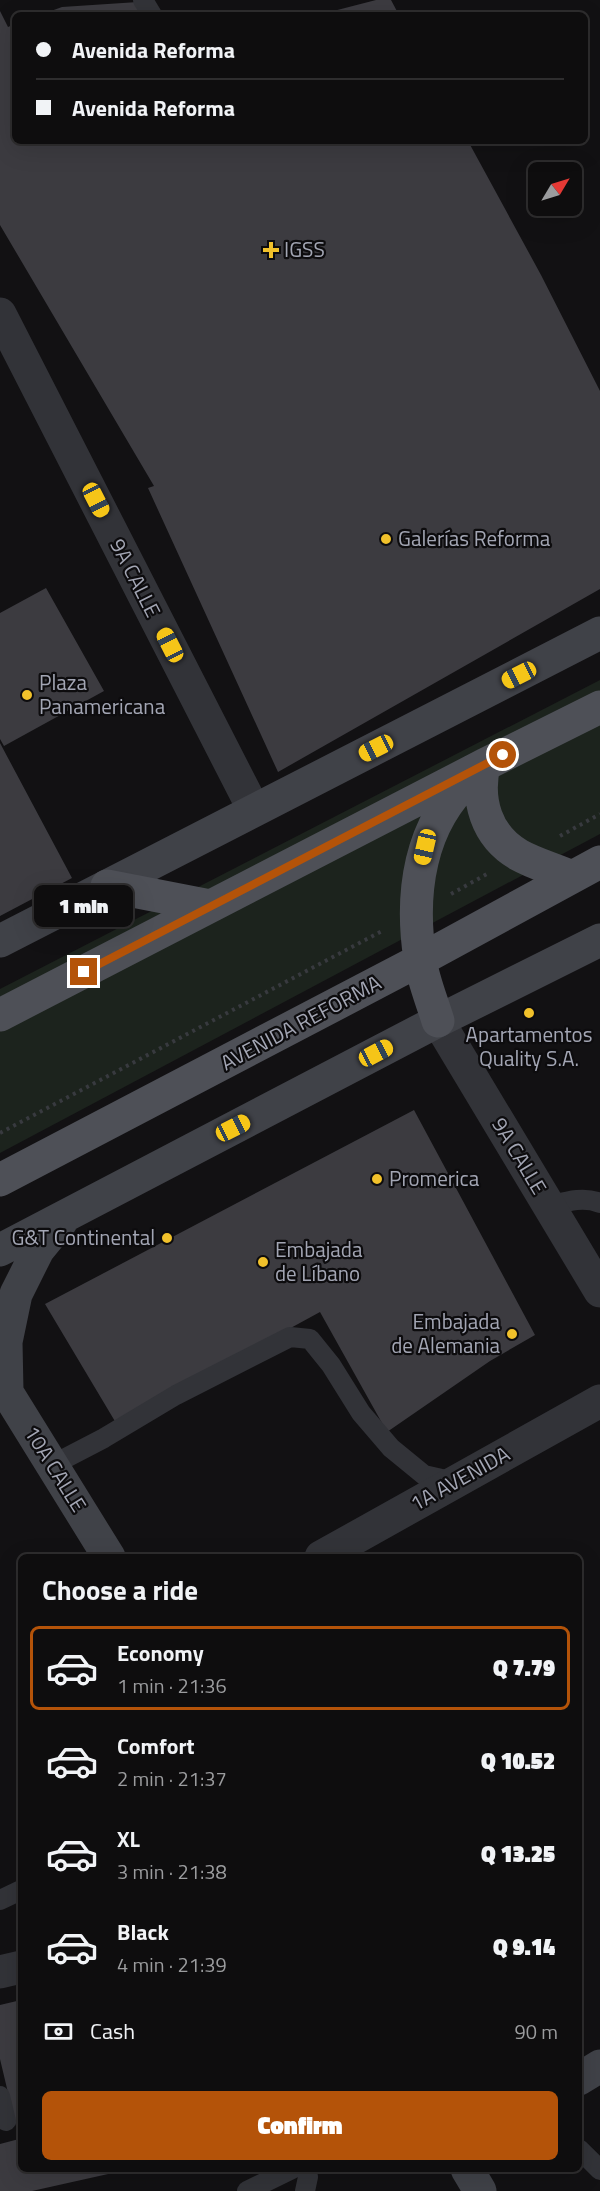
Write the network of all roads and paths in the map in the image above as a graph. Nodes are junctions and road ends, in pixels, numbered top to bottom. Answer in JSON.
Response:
{"nodes":[{"id":1,"x":4,"y":330,"type":"edge"},
{"id":2,"x":600,"y":633,"type":"edge"},
{"id":3,"x":600,"y":707,"type":"edge"},
{"id":4,"x":484,"y":765,"type":"junction"},
{"id":5,"x":255,"y":810,"type":"junction"},
{"id":6,"x":600,"y":814,"type":"edge"},
{"id":7,"x":521,"y":856,"type":"junction"},
{"id":8,"x":600,"y":861,"type":"edge"},
{"id":9,"x":572,"y":877,"type":"junction"},
{"id":10,"x":107,"y":886,"type":"junction"},
{"id":11,"x":210,"y":906,"type":"junction"},
{"id":12,"x":415,"y":913,"type":"junction"},
{"id":13,"x":600,"y":940,"type":"edge"},
{"id":14,"x":0,"y":941,"type":"edge"},
{"id":15,"x":420,"y":960,"type":"junction"},
{"id":16,"x":0,"y":1015,"type":"edge"},
{"id":17,"x":438,"y":1021,"type":"junction"},
{"id":18,"x":0,"y":1133,"type":"edge"},
{"id":19,"x":0,"y":1180,"type":"edge"},
{"id":20,"x":600,"y":1203,"type":"edge"},
{"id":21,"x":549,"y":1206,"type":"junction"},
{"id":22,"x":69,"y":1213,"type":"junction"},
{"id":23,"x":0,"y":1250,"type":"edge"},
{"id":24,"x":600,"y":1291,"type":"edge"},
{"id":25,"x":3,"y":1386,"type":"edge"},
{"id":26,"x":600,"y":1401,"type":"edge"},
{"id":27,"x":52,"y":1465,"type":"junction"},
{"id":28,"x":455,"y":1482,"type":"junction"},
{"id":29,"x":107,"y":1554,"type":"edge"},
{"id":30,"x":326,"y":1554,"type":"edge"},
{"id":31,"x":18,"y":1891,"type":"edge"},
{"id":32,"x":0,"y":1900,"type":"edge"},
{"id":33,"x":18,"y":1968,"type":"edge"},
{"id":34,"x":0,"y":1972,"type":"edge"},
{"id":35,"x":600,"y":2066,"type":"edge"},
{"id":36,"x":582,"y":2077,"type":"edge"},
{"id":37,"x":0,"y":2096,"type":"edge"},
{"id":38,"x":6,"y":2121,"type":"dead end"},
{"id":39,"x":582,"y":2152,"type":"edge"},
{"id":40,"x":600,"y":2170,"type":"edge"},
{"id":41,"x":286,"y":2172,"type":"edge"},
{"id":42,"x":307,"y":2172,"type":"edge"},
{"id":43,"x":469,"y":2172,"type":"edge"},
{"id":44,"x":248,"y":2191,"type":"edge"},
{"id":45,"x":305,"y":2191,"type":"edge"},
{"id":46,"x":480,"y":2191,"type":"edge"}],
"edges":[{"from":1,"to":5,"type":"street","name":"9A CALLE"},
{"from":2,"to":5,"type":"street"},
{"from":3,"to":4,"type":"main road"},
{"from":4,"to":7,"type":"main road"},
{"from":4,"to":11,"type":"main road"},
{"from":4,"to":12,"type":"main road"},
{"from":5,"to":10,"type":"street"},
{"from":6,"to":7,"type":"path"},
{"from":7,"to":9,"type":"main road"},
{"from":7,"to":12,"type":"path"},
{"from":8,"to":9,"type":"main road","name":"AVENIDA REFORMA"},
{"from":9,"to":15,"type":"main road","name":"AVENIDA REFORMA"},
{"from":10,"to":11,"type":"main road"},
{"from":10,"to":14,"type":"street"},
{"from":11,"to":16,"type":"main road"},
{"from":12,"to":15,"type":"main road"},
{"from":12,"to":18,"type":"path"},
{"from":13,"to":17,"type":"street"},
{"from":15,"to":17,"type":"main road"},
{"from":15,"to":19,"type":"main road","name":"AVENIDA REFORMA"},
{"from":17,"to":21,"type":"street","name":"9A CALLE"},
{"from":17,"to":22,"type":"street"},
{"from":20,"to":21,"type":"lane"},
{"from":21,"to":24,"type":"street","name":"9A CALLE"},
{"from":22,"to":23,"type":"street"},
{"from":22,"to":25,"type":"street"},
{"from":25,"to":27,"type":"street","name":"10A CALLE"},
{"from":26,"to":28,"type":"street","name":"1A AVENIDA"},
{"from":27,"to":28,"type":"lane"},
{"from":27,"to":29,"type":"street","name":"10A CALLE"},
{"from":28,"to":30,"type":"street","name":"1A AVENIDA"},
{"from":31,"to":32,"type":"lane"},
{"from":33,"to":34,"type":"street"},
{"from":35,"to":36,"type":"street"},
{"from":37,"to":38,"type":"lane"},
{"from":39,"to":40,"type":"lane"},
{"from":41,"to":44,"type":"lane"},
{"from":42,"to":45,"type":"lane"},
{"from":43,"to":46,"type":"street"}]}
